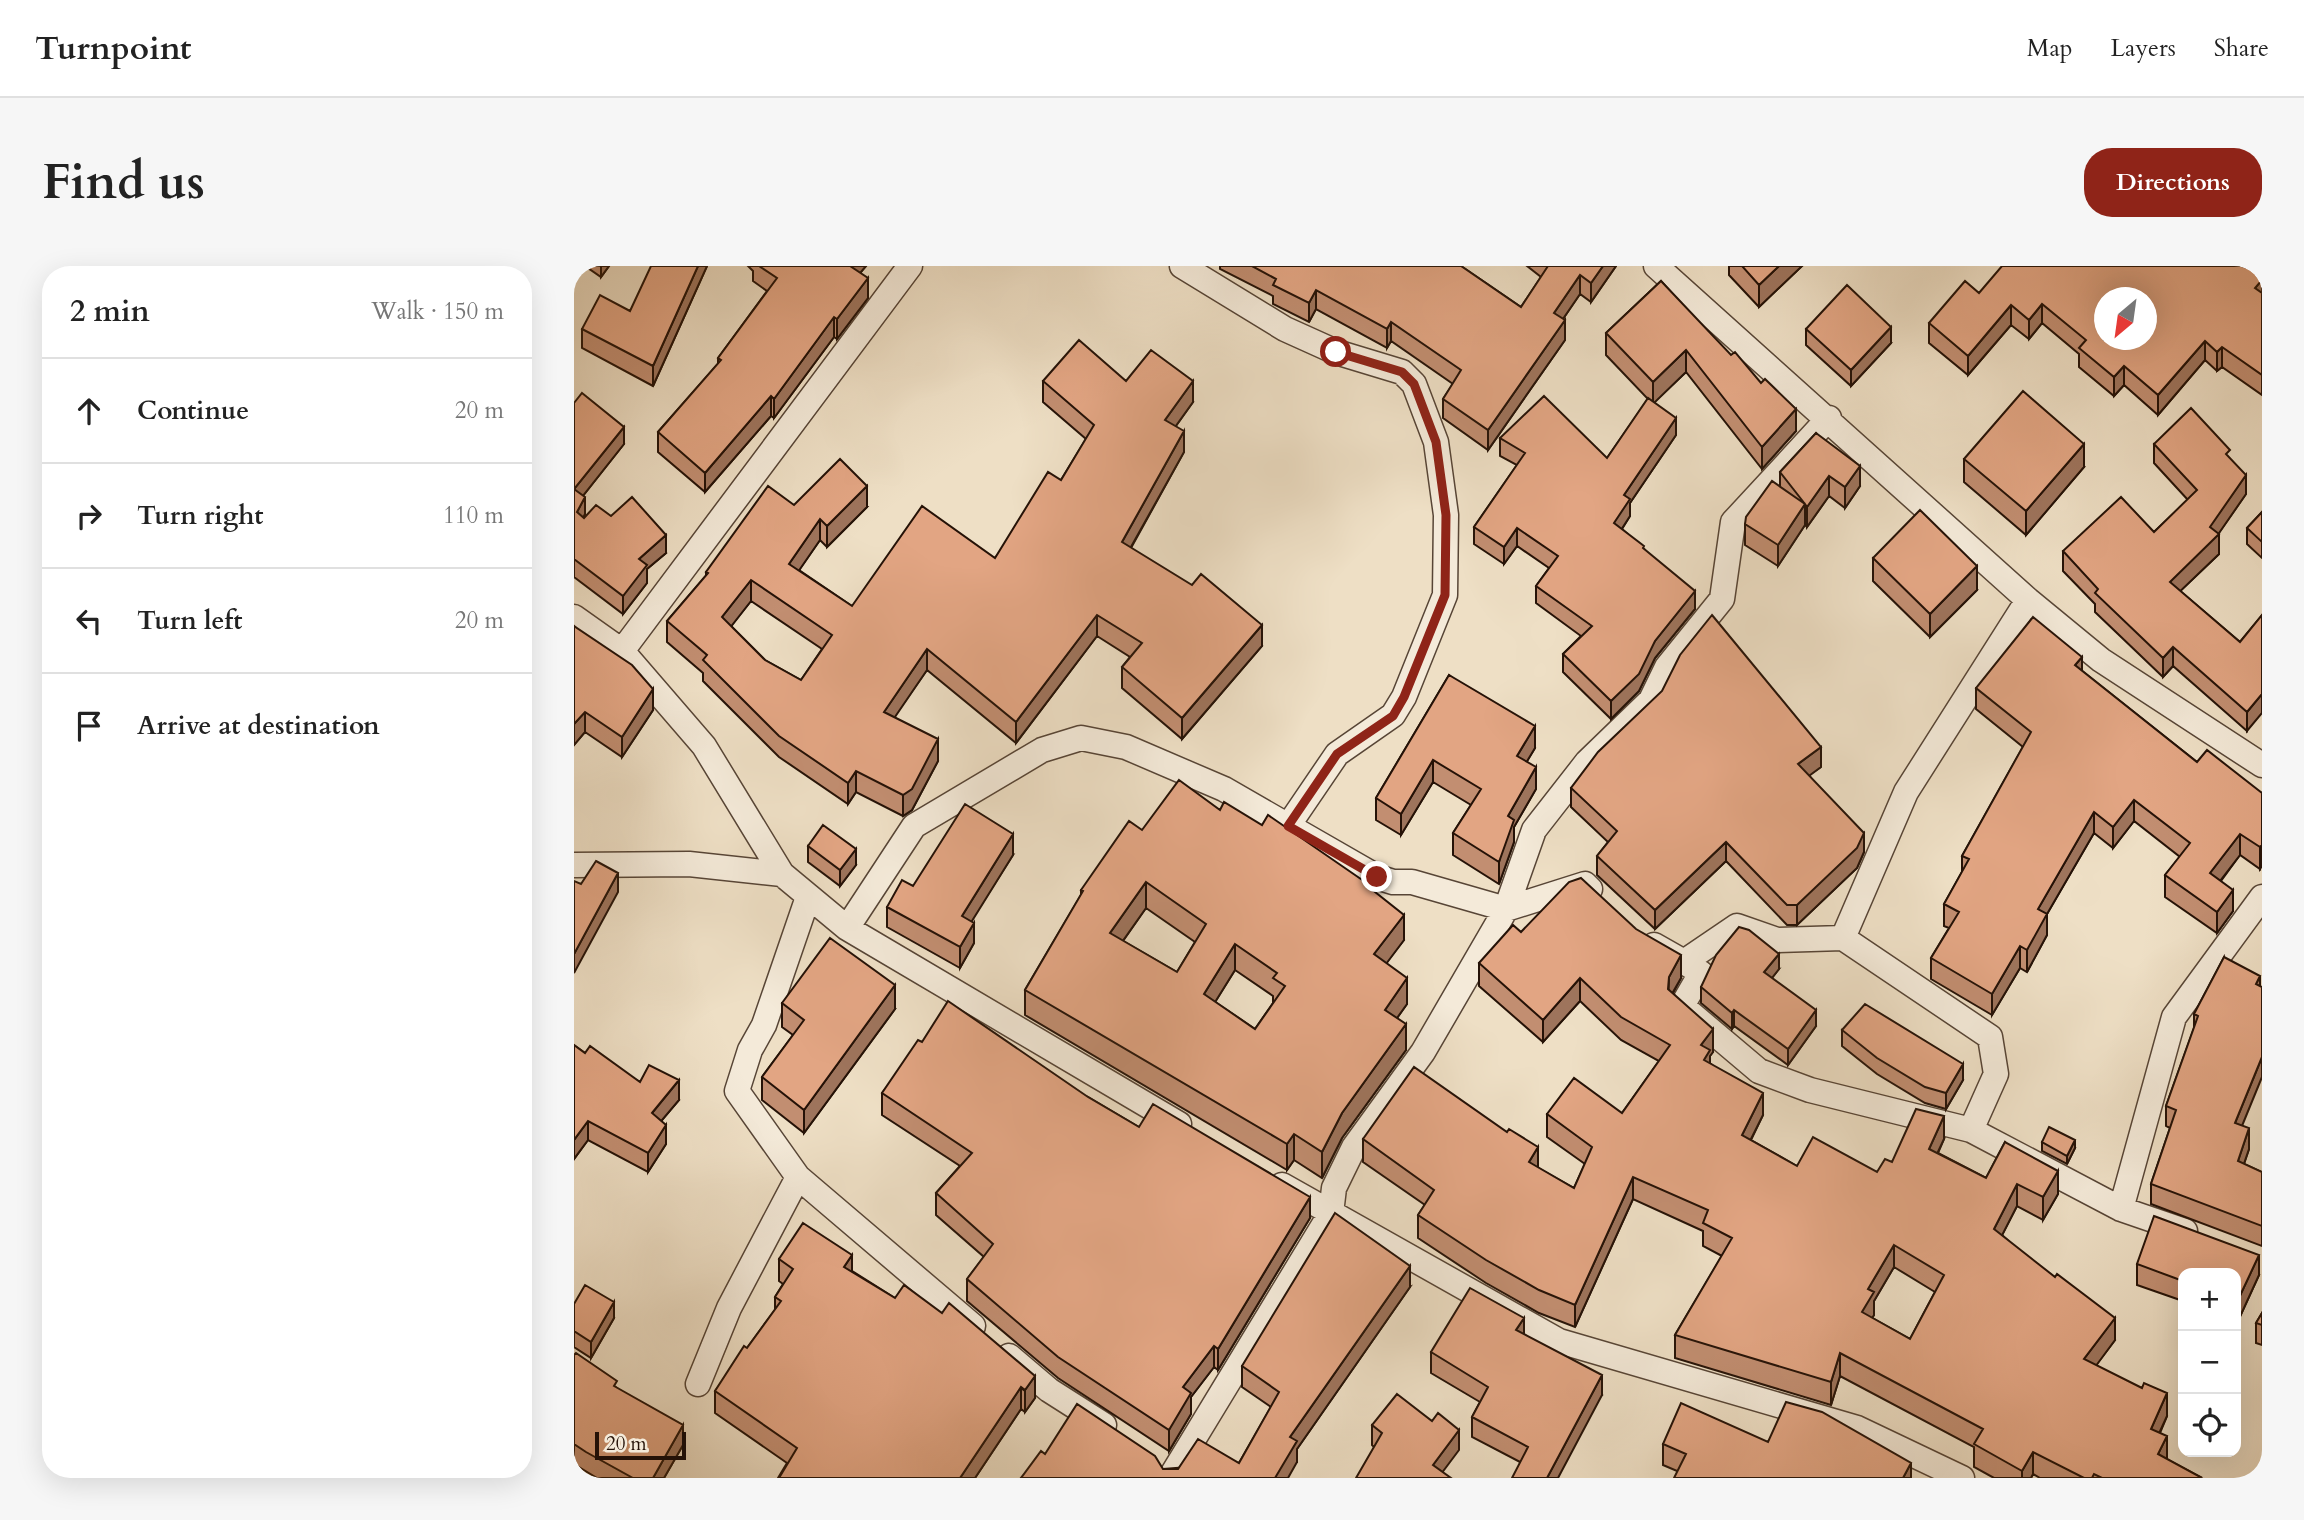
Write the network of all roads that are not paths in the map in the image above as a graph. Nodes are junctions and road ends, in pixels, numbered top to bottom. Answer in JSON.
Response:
{"nodes":[{"id":1,"x":910,"y":266,"type":"edge"},
{"id":2,"x":1182,"y":266,"type":"edge"},
{"id":3,"x":1657,"y":266,"type":"edge"},
{"id":4,"x":1829,"y":418,"type":"junction"},
{"id":5,"x":2028,"y":600,"type":"junction"},
{"id":6,"x":574,"y":617,"type":"edge"},
{"id":7,"x":622,"y":651,"type":"junction"},
{"id":8,"x":2262,"y":739,"type":"edge"},
{"id":9,"x":2239,"y":750,"type":"junction"},
{"id":10,"x":2262,"y":765,"type":"edge"},
{"id":11,"x":1288,"y":826,"type":"junction"},
{"id":12,"x":574,"y":865,"type":"edge"},
{"id":13,"x":782,"y":874,"type":"junction"},
{"id":14,"x":808,"y":897,"type":"junction"},
{"id":15,"x":2262,"y":897,"type":"edge"},
{"id":16,"x":1605,"y":903,"type":"edge"},
{"id":17,"x":1506,"y":909,"type":"junction"},
{"id":18,"x":847,"y":928,"type":"junction"},
{"id":19,"x":1636,"y":932,"type":"edge"},
{"id":20,"x":1843,"y":938,"type":"junction"},
{"id":21,"x":1684,"y":962,"type":"junction"},
{"id":22,"x":1971,"y":1130,"type":"junction"},
{"id":23,"x":1201,"y":1137,"type":"edge"},
{"id":24,"x":1260,"y":1172,"type":"edge"},
{"id":25,"x":798,"y":1177,"type":"junction"},
{"id":26,"x":2122,"y":1209,"type":"junction"},
{"id":27,"x":1331,"y":1213,"type":"junction"},
{"id":28,"x":2202,"y":1238,"type":"edge"},
{"id":29,"x":698,"y":1384,"type":"dead end"},
{"id":30,"x":1129,"y":1442,"type":"edge"},
{"id":31,"x":1151,"y":1457,"type":"edge"},
{"id":32,"x":1171,"y":1475,"type":"edge"},
{"id":33,"x":1962,"y":1478,"type":"edge"}],
"edges":[{"from":1,"to":7,"type":"street"},
{"from":2,"to":11,"type":"street"},
{"from":3,"to":4,"type":"street"},
{"from":4,"to":5,"type":"street"},
{"from":4,"to":17,"type":"street"},
{"from":5,"to":9,"type":"street"},
{"from":5,"to":20,"type":"street"},
{"from":6,"to":7,"type":"street"},
{"from":7,"to":13,"type":"street"},
{"from":8,"to":9,"type":"street"},
{"from":9,"to":10,"type":"street"},
{"from":11,"to":17,"type":"street"},
{"from":11,"to":18,"type":"street"},
{"from":12,"to":13,"type":"street"},
{"from":13,"to":14,"type":"street"},
{"from":14,"to":18,"type":"street"},
{"from":14,"to":25,"type":"street"},
{"from":15,"to":26,"type":"street"},
{"from":16,"to":17,"type":"street"},
{"from":17,"to":27,"type":"street"},
{"from":18,"to":23,"type":"street"},
{"from":19,"to":21,"type":"street"},
{"from":20,"to":21,"type":"street"},
{"from":20,"to":22,"type":"street"},
{"from":21,"to":22,"type":"street"},
{"from":22,"to":26,"type":"street"},
{"from":24,"to":27,"type":"street"},
{"from":25,"to":29,"type":"street"},
{"from":25,"to":30,"type":"street"},
{"from":26,"to":28,"type":"street"},
{"from":27,"to":32,"type":"street"},
{"from":27,"to":33,"type":"street"},
{"from":31,"to":32,"type":"street"}]}
